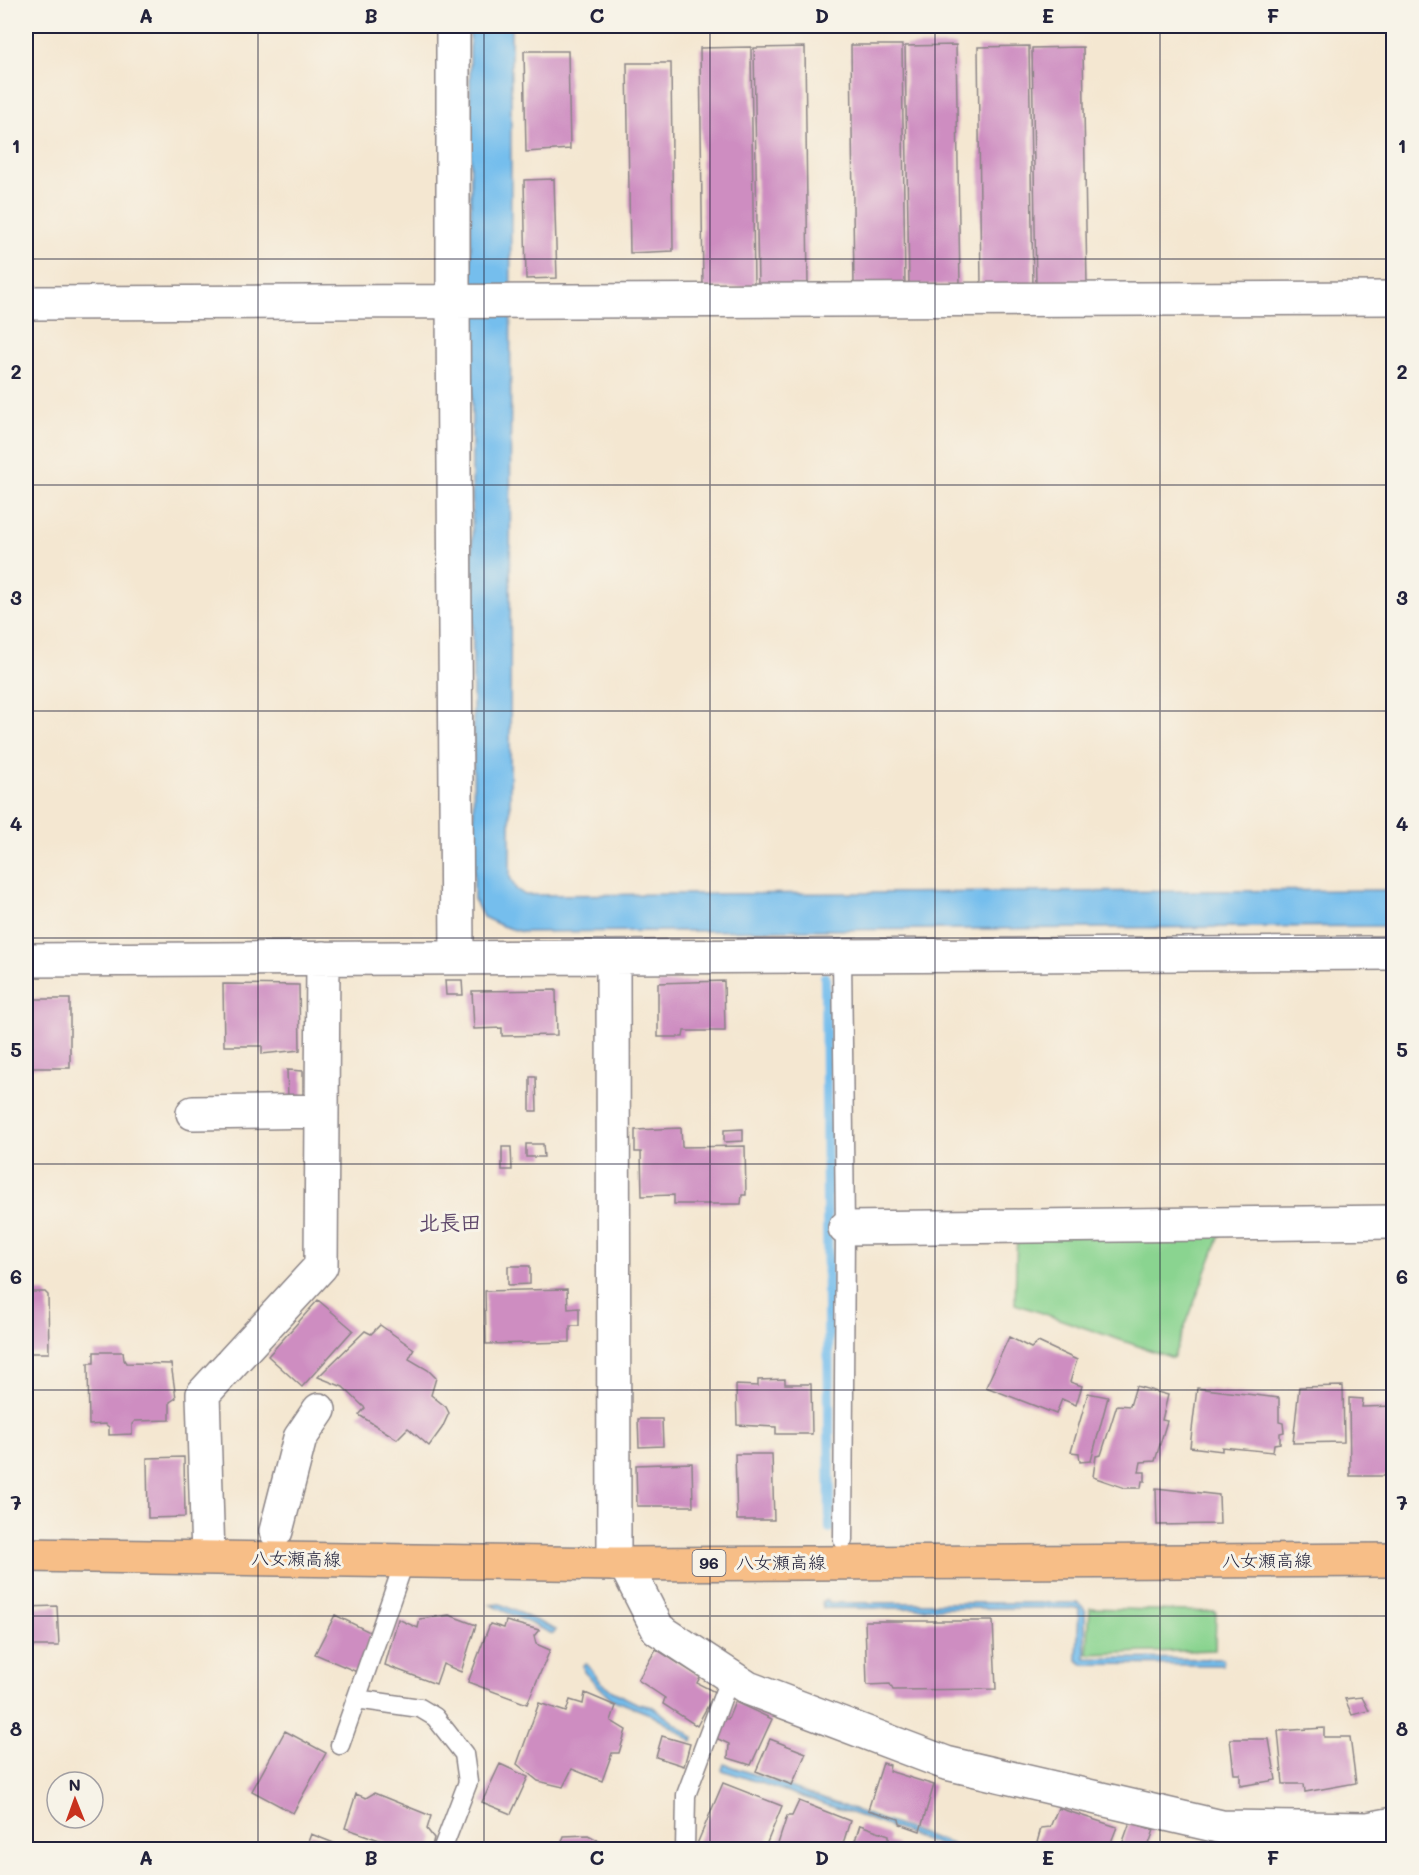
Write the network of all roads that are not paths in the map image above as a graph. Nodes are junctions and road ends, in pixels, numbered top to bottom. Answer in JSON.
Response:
{"nodes":[{"id":1,"x":453,"y":26,"type":"edge"},
{"id":2,"x":1394,"y":298,"type":"edge"},
{"id":3,"x":453,"y":302,"type":"junction"},
{"id":4,"x":26,"y":303,"type":"edge"},
{"id":5,"x":1394,"y":953,"type":"edge"},
{"id":6,"x":842,"y":956,"type":"junction"},
{"id":7,"x":612,"y":957,"type":"junction"},
{"id":8,"x":323,"y":958,"type":"junction"},
{"id":9,"x":457,"y":958,"type":"junction"},
{"id":10,"x":26,"y":960,"type":"edge"},
{"id":11,"x":322,"y":1111,"type":"junction"},
{"id":12,"x":193,"y":1113,"type":"dead end"},
{"id":13,"x":1394,"y":1222,"type":"edge"},
{"id":14,"x":845,"y":1228,"type":"junction"},
{"id":15,"x":319,"y":1410,"type":"dead end"},
{"id":16,"x":276,"y":1531,"type":"dead end"},
{"id":17,"x":843,"y":1540,"type":"dead end"},
{"id":18,"x":26,"y":1555,"type":"edge"},
{"id":19,"x":208,"y":1557,"type":"junction"},
{"id":20,"x":405,"y":1560,"type":"junction"},
{"id":21,"x":1394,"y":1560,"type":"edge"},
{"id":22,"x":619,"y":1564,"type":"junction"},
{"id":23,"x":730,"y":1677,"type":"junction"},
{"id":24,"x":356,"y":1699,"type":"junction"},
{"id":25,"x":340,"y":1745,"type":"dead end"},
{"id":26,"x":1394,"y":1824,"type":"edge"},
{"id":27,"x":442,"y":1850,"type":"edge"},
{"id":28,"x":685,"y":1850,"type":"edge"}],
"edges":[{"from":1,"to":3,"type":"street"},
{"from":2,"to":3,"type":"street"},
{"from":3,"to":4,"type":"street"},
{"from":3,"to":9,"type":"street"},
{"from":5,"to":6,"type":"street"},
{"from":6,"to":7,"type":"street"},
{"from":6,"to":14,"type":"lane"},
{"from":7,"to":9,"type":"street"},
{"from":7,"to":22,"type":"street"},
{"from":8,"to":9,"type":"street"},
{"from":8,"to":10,"type":"street"},
{"from":8,"to":11,"type":"street"},
{"from":11,"to":12,"type":"street"},
{"from":11,"to":19,"type":"street"},
{"from":13,"to":14,"type":"street"},
{"from":14,"to":17,"type":"lane"},
{"from":15,"to":16,"type":"street"},
{"from":18,"to":19,"type":"main road","name":"八女瀬高線","number":"96"},
{"from":19,"to":20,"type":"main road","name":"八女瀬高線","number":"96"},
{"from":20,"to":22,"type":"main road","name":"八女瀬高線","number":"96"},
{"from":20,"to":24,"type":"lane"},
{"from":21,"to":22,"type":"main road","name":"八女瀬高線","number":"96"},
{"from":22,"to":23,"type":"street"},
{"from":23,"to":26,"type":"street"},
{"from":23,"to":28,"type":"lane"},
{"from":24,"to":25,"type":"lane"},
{"from":24,"to":27,"type":"lane"}]}
